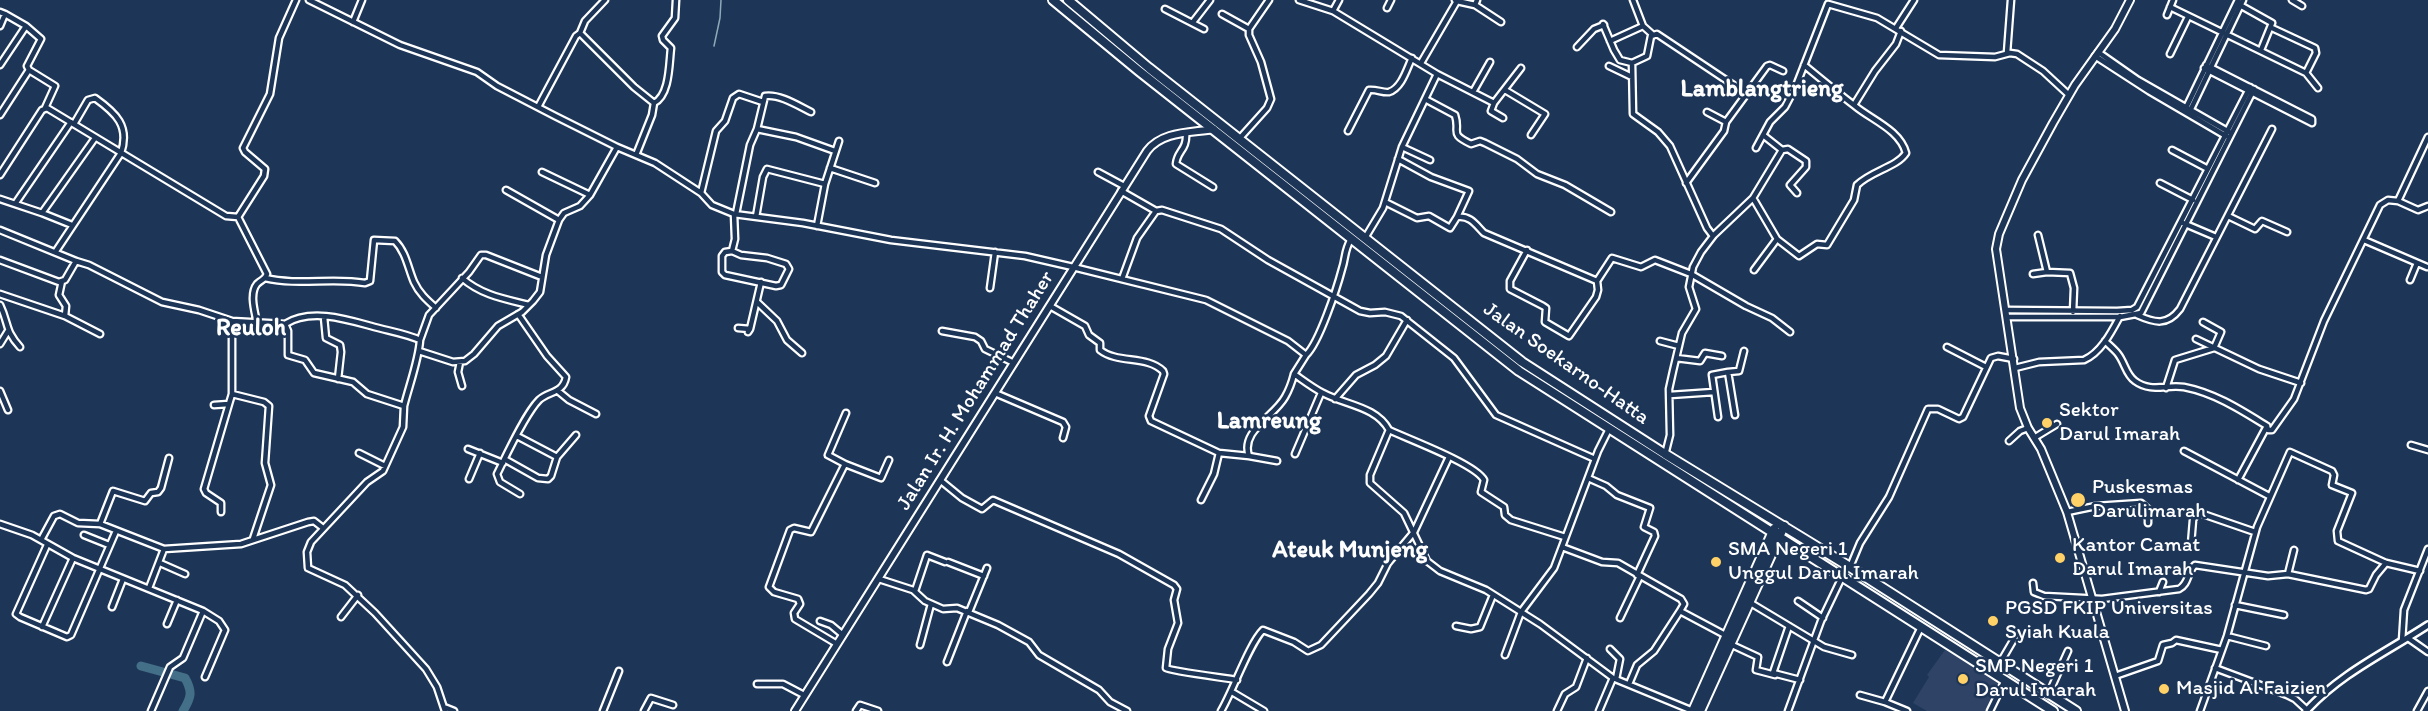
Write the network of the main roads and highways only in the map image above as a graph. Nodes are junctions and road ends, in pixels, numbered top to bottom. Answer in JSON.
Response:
{"nodes":[{"id":1,"x":1053,"y":0,"type":"edge"},
{"id":2,"x":1068,"y":0,"type":"edge"},
{"id":3,"x":2130,"y":0,"type":"edge"},
{"id":4,"x":1227,"y":128,"type":"junction"},
{"id":5,"x":1214,"y":129,"type":"junction"},
{"id":6,"x":1781,"y":524,"type":"junction"},
{"id":7,"x":1776,"y":534,"type":"junction"},
{"id":8,"x":1715,"y":671,"type":"junction"},
{"id":9,"x":795,"y":711,"type":"edge"},
{"id":10,"x":1693,"y":711,"type":"edge"},
{"id":11,"x":1700,"y":711,"type":"edge"},
{"id":12,"x":2053,"y":711,"type":"edge"},
{"id":13,"x":2076,"y":711,"type":"edge"},
{"id":14,"x":2125,"y":711,"type":"edge"}],
"edges":[{"from":1,"to":5,"type":"highway","name":"Jalan Soekarno-Hatta"},
{"from":2,"to":4,"type":"highway","name":"Jalan Soekarno-Hatta"},
{"from":3,"to":14,"type":"main road"},
{"from":4,"to":5,"type":"main road","name":"Jalan Ir. H. Mohammad Thaher"},
{"from":4,"to":6,"type":"highway","name":"Jalan Soekarno-Hatta"},
{"from":5,"to":7,"type":"highway","name":"Jalan Soekarno-Hatta"},
{"from":5,"to":9,"type":"main road","name":"Jalan Ir. H. Mohammad Thaher"},
{"from":6,"to":7,"type":"highway"},
{"from":6,"to":13,"type":"highway","name":"Jalan Soekarno-Hatta"},
{"from":7,"to":8,"type":"highway"},
{"from":7,"to":8,"type":"highway"},
{"from":7,"to":12,"type":"highway","name":"Jalan Soekarno-Hatta"},
{"from":8,"to":10,"type":"highway"},
{"from":8,"to":11,"type":"highway"}]}
